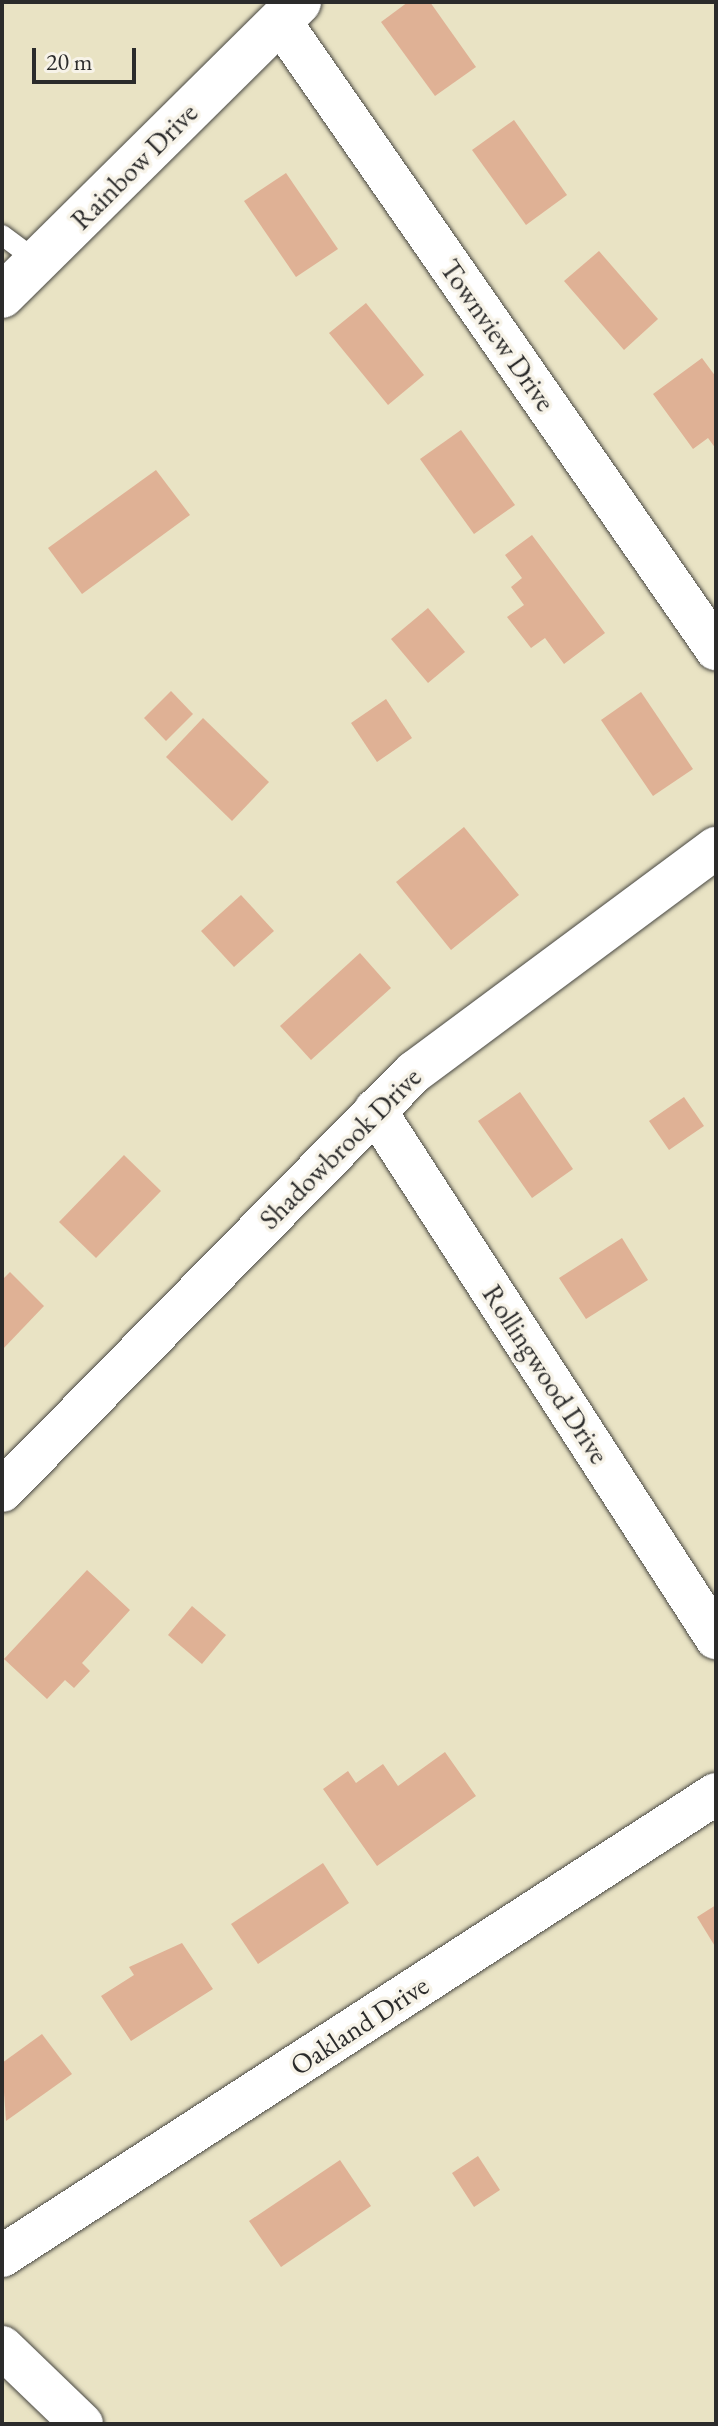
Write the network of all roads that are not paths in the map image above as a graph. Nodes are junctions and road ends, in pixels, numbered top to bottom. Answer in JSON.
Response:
{"nodes":[{"id":1,"x":290,"y":12,"type":"edge"},
{"id":2,"x":2,"y":235,"type":"edge"},
{"id":3,"x":37,"y":261,"type":"junction"},
{"id":4,"x":2,"y":296,"type":"edge"},
{"id":5,"x":716,"y":649,"type":"edge"},
{"id":6,"x":716,"y":848,"type":"edge"},
{"id":7,"x":375,"y":1110,"type":"junction"},
{"id":8,"x":2,"y":1491,"type":"edge"},
{"id":9,"x":716,"y":1638,"type":"edge"},
{"id":10,"x":716,"y":1794,"type":"edge"},
{"id":11,"x":2,"y":2256,"type":"edge"},
{"id":12,"x":2,"y":2347,"type":"edge"},
{"id":13,"x":82,"y":2424,"type":"edge"}],
"edges":[{"from":1,"to":3,"type":"street","name":"Rainbow Drive"},
{"from":1,"to":5,"type":"street","name":"Townview Drive"},
{"from":2,"to":3,"type":"lane"},
{"from":3,"to":4,"type":"street","name":"Rainbow Drive"},
{"from":6,"to":7,"type":"street","name":"Shadowbrook Drive"},
{"from":7,"to":8,"type":"street","name":"Shadowbrook Drive"},
{"from":7,"to":9,"type":"street","name":"Rollingwood Drive"},
{"from":10,"to":11,"type":"street","name":"Oakland Drive"},
{"from":12,"to":13,"type":"street"}]}
